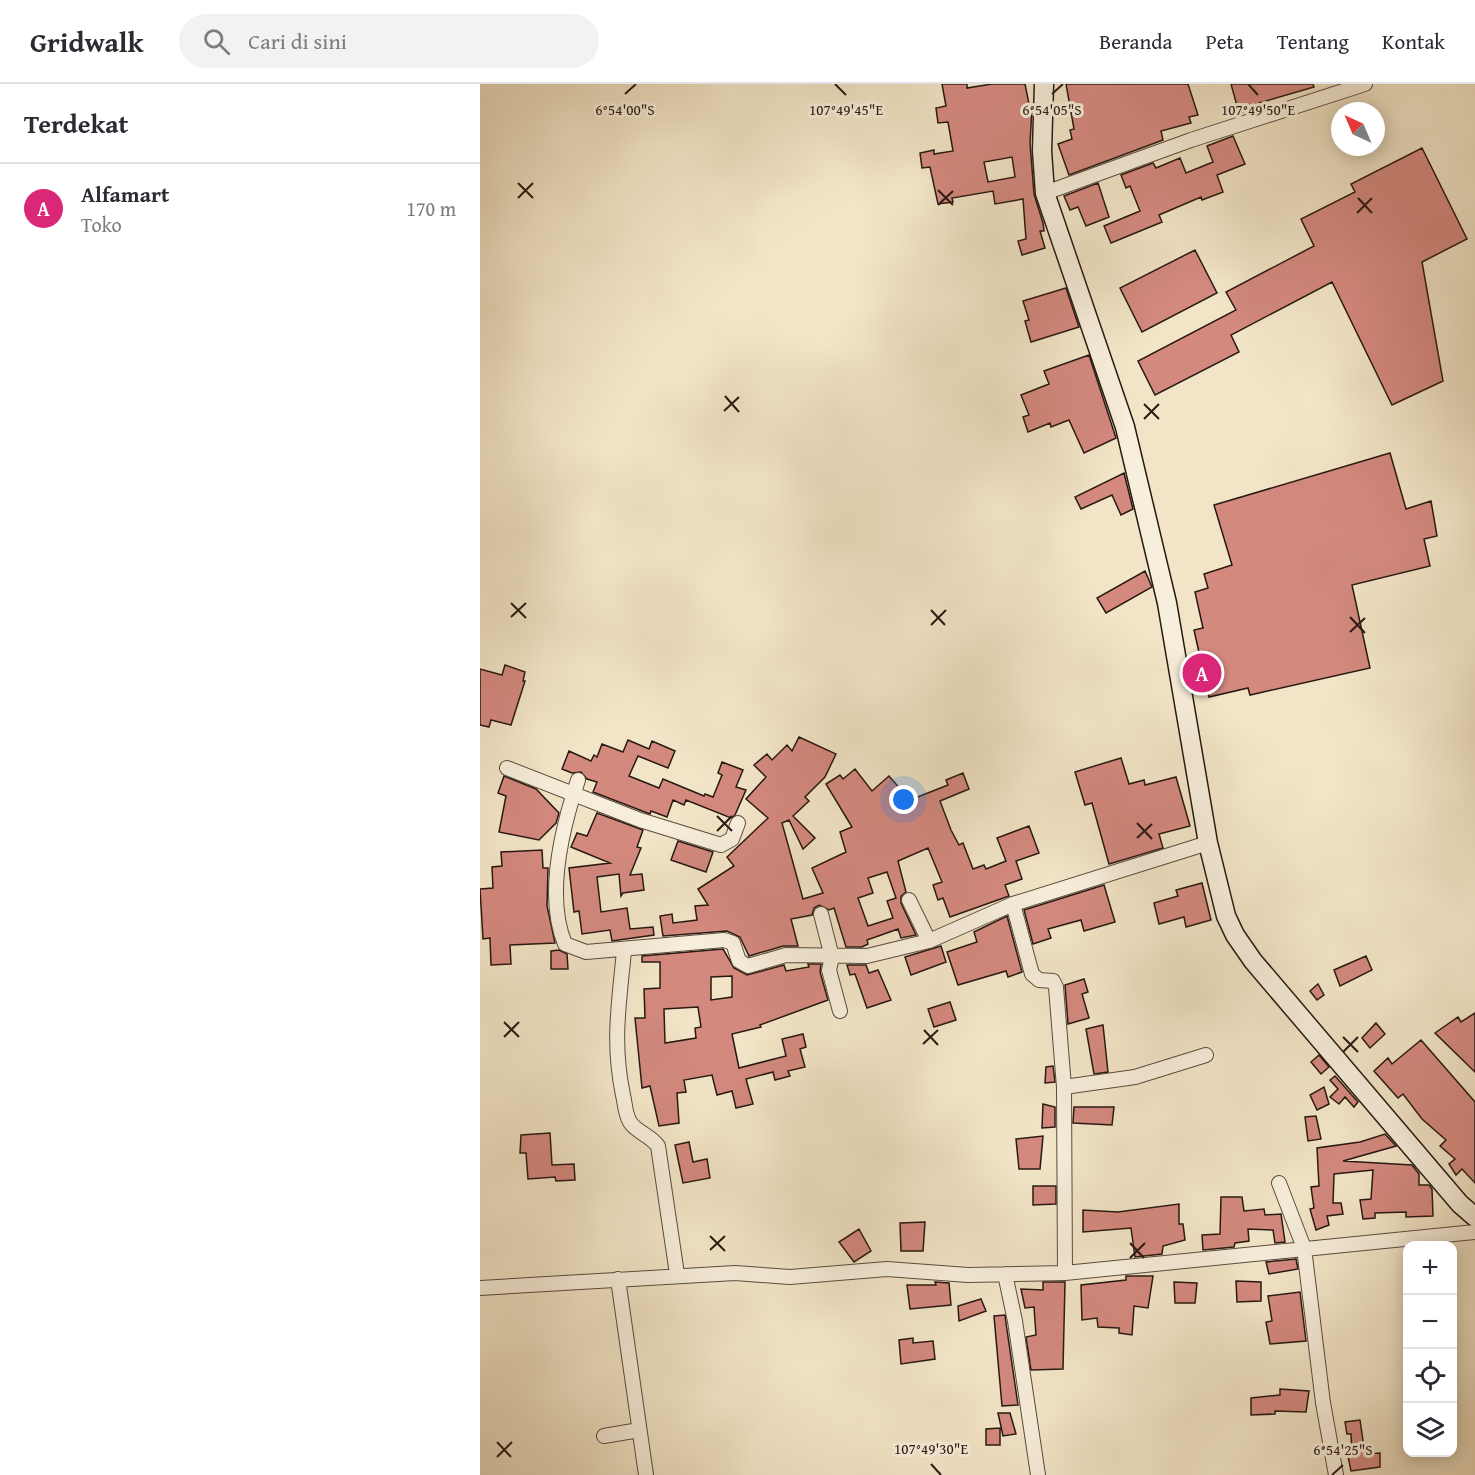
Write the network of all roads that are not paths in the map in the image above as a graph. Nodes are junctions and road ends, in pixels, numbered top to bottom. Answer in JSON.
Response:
{"nodes":[{"id":1,"x":1044,"y":84,"type":"edge"},
{"id":2,"x":1365,"y":84,"type":"edge"},
{"id":3,"x":1338,"y":89,"type":"edge"},
{"id":4,"x":1045,"y":193,"type":"junction"},
{"id":5,"x":507,"y":768,"type":"dead end"},
{"id":6,"x":576,"y":786,"type":"junction"},
{"id":7,"x":738,"y":823,"type":"dead end"},
{"id":8,"x":1208,"y":843,"type":"junction"},
{"id":9,"x":909,"y":900,"type":"dead end"},
{"id":10,"x":1013,"y":904,"type":"junction"},
{"id":11,"x":821,"y":914,"type":"dead end"},
{"id":12,"x":929,"y":941,"type":"junction"},
{"id":13,"x":624,"y":951,"type":"junction"},
{"id":14,"x":832,"y":957,"type":"junction"},
{"id":15,"x":840,"y":1011,"type":"dead end"},
{"id":16,"x":1206,"y":1055,"type":"dead end"},
{"id":17,"x":1064,"y":1087,"type":"junction"},
{"id":18,"x":1280,"y":1183,"type":"dead end"},
{"id":19,"x":1475,"y":1217,"type":"edge"},
{"id":20,"x":1475,"y":1232,"type":"edge"},
{"id":21,"x":1304,"y":1248,"type":"junction"},
{"id":22,"x":1065,"y":1273,"type":"junction"},
{"id":23,"x":677,"y":1274,"type":"junction"},
{"id":24,"x":1005,"y":1274,"type":"junction"},
{"id":25,"x":618,"y":1279,"type":"junction"},
{"id":26,"x":480,"y":1288,"type":"edge"},
{"id":27,"x":639,"y":1430,"type":"junction"},
{"id":28,"x":604,"y":1436,"type":"dead end"},
{"id":29,"x":646,"y":1475,"type":"edge"},
{"id":30,"x":1038,"y":1475,"type":"edge"},
{"id":31,"x":1336,"y":1475,"type":"edge"}],
"edges":[{"from":1,"to":4,"type":"main road"},
{"from":2,"to":3,"type":"street"},
{"from":3,"to":4,"type":"street"},
{"from":4,"to":8,"type":"main road"},
{"from":5,"to":6,"type":"street"},
{"from":6,"to":7,"type":"street"},
{"from":6,"to":13,"type":"street"},
{"from":8,"to":10,"type":"street"},
{"from":8,"to":19,"type":"main road"},
{"from":9,"to":12,"type":"street"},
{"from":10,"to":12,"type":"street"},
{"from":10,"to":17,"type":"street"},
{"from":11,"to":14,"type":"street"},
{"from":12,"to":14,"type":"street"},
{"from":13,"to":14,"type":"street"},
{"from":13,"to":23,"type":"street"},
{"from":14,"to":15,"type":"street"},
{"from":16,"to":17,"type":"street"},
{"from":17,"to":22,"type":"street"},
{"from":18,"to":21,"type":"street"},
{"from":20,"to":21,"type":"street"},
{"from":21,"to":22,"type":"street"},
{"from":21,"to":31,"type":"street"},
{"from":22,"to":24,"type":"street"},
{"from":23,"to":24,"type":"street"},
{"from":23,"to":25,"type":"street"},
{"from":24,"to":30,"type":"street"},
{"from":25,"to":26,"type":"street"},
{"from":25,"to":27,"type":"street"},
{"from":27,"to":28,"type":"street"},
{"from":27,"to":29,"type":"street"}]}
